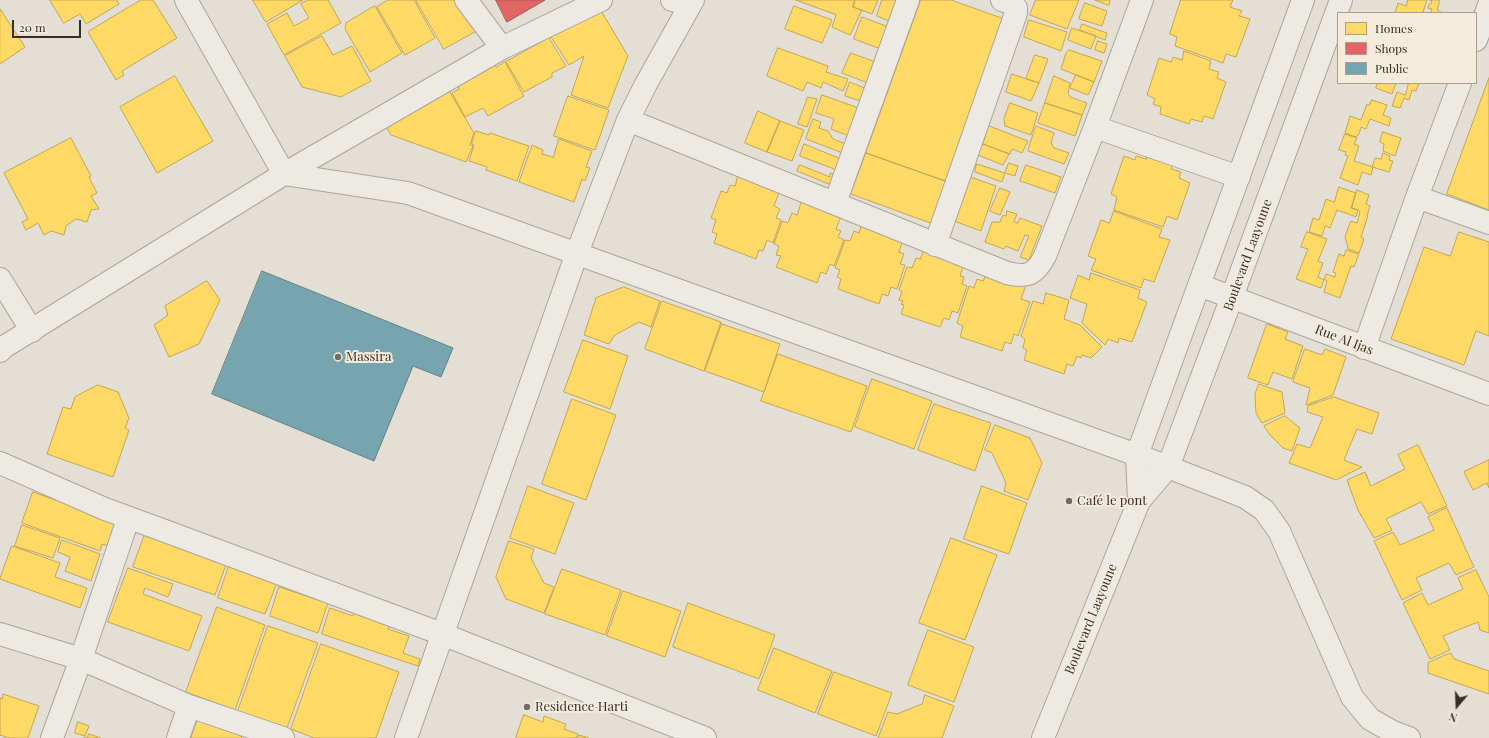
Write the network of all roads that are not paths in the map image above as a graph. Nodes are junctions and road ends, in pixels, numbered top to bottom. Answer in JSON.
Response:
{"nodes":[{"id":1,"x":186,"y":0,"type":"edge"},
{"id":2,"x":466,"y":0,"type":"edge"},
{"id":3,"x":601,"y":0,"type":"edge"},
{"id":4,"x":908,"y":0,"type":"edge"},
{"id":5,"x":1002,"y":0,"type":"edge"},
{"id":6,"x":1142,"y":0,"type":"edge"},
{"id":7,"x":1303,"y":0,"type":"edge"},
{"id":8,"x":1341,"y":0,"type":"edge"},
{"id":9,"x":685,"y":2,"type":"edge"},
{"id":10,"x":1489,"y":5,"type":"edge"},
{"id":11,"x":1477,"y":37,"type":"edge"},
{"id":12,"x":502,"y":48,"type":"junction"},
{"id":13,"x":1460,"y":84,"type":"edge"},
{"id":14,"x":628,"y":120,"type":"junction"},
{"id":15,"x":1095,"y":127,"type":"junction"},
{"id":16,"x":284,"y":174,"type":"junction"},
{"id":17,"x":1239,"y":178,"type":"junction"},
{"id":18,"x":1417,"y":197,"type":"junction"},
{"id":19,"x":835,"y":203,"type":"junction"},
{"id":20,"x":1489,"y":223,"type":"edge"},
{"id":21,"x":935,"y":245,"type":"junction"},
{"id":22,"x":577,"y":253,"type":"junction"},
{"id":23,"x":0,"y":279,"type":"edge"},
{"id":24,"x":1199,"y":285,"type":"junction"},
{"id":25,"x":1232,"y":297,"type":"junction"},
{"id":26,"x":32,"y":331,"type":"junction"},
{"id":27,"x":1364,"y":348,"type":"junction"},
{"id":28,"x":0,"y":351,"type":"edge"},
{"id":29,"x":1489,"y":394,"type":"edge"},
{"id":30,"x":1137,"y":455,"type":"junction"},
{"id":31,"x":0,"y":463,"type":"edge"},
{"id":32,"x":1168,"y":467,"type":"junction"},
{"id":33,"x":1139,"y":500,"type":"junction"},
{"id":34,"x":128,"y":519,"type":"junction"},
{"id":35,"x":0,"y":634,"type":"edge"},
{"id":36,"x":442,"y":634,"type":"junction"},
{"id":37,"x":81,"y":659,"type":"junction"},
{"id":38,"x":189,"y":706,"type":"junction"},
{"id":39,"x":52,"y":738,"type":"edge"},
{"id":40,"x":178,"y":738,"type":"edge"},
{"id":41,"x":283,"y":738,"type":"edge"},
{"id":42,"x":406,"y":738,"type":"edge"},
{"id":43,"x":705,"y":738,"type":"edge"},
{"id":44,"x":1043,"y":738,"type":"edge"},
{"id":45,"x":1409,"y":738,"type":"edge"}],
"edges":[{"from":1,"to":16,"type":"street"},
{"from":2,"to":12,"type":"street"},
{"from":3,"to":12,"type":"street"},
{"from":4,"to":19,"type":"street"},
{"from":5,"to":21,"type":"street"},
{"from":6,"to":15,"type":"street"},
{"from":7,"to":17,"type":"street","name":"Boulevard Laayoune"},
{"from":8,"to":25,"type":"street","name":"Boulevard Laayoune"},
{"from":9,"to":14,"type":"street"},
{"from":10,"to":11,"type":"street"},
{"from":12,"to":16,"type":"street"},
{"from":13,"to":18,"type":"street"},
{"from":14,"to":19,"type":"street"},
{"from":14,"to":22,"type":"street"},
{"from":15,"to":17,"type":"street"},
{"from":15,"to":21,"type":"street"},
{"from":16,"to":22,"type":"street"},
{"from":16,"to":26,"type":"street"},
{"from":17,"to":24,"type":"street","name":"Boulevard Laayoune"},
{"from":18,"to":20,"type":"street"},
{"from":18,"to":27,"type":"street"},
{"from":19,"to":21,"type":"street"},
{"from":22,"to":30,"type":"street"},
{"from":22,"to":36,"type":"street"},
{"from":23,"to":26,"type":"street"},
{"from":24,"to":25,"type":"street","name":"Rue Al Ijas"},
{"from":24,"to":30,"type":"street","name":"Boulevard Laayoune"},
{"from":25,"to":27,"type":"street","name":"Rue Al Ijas"},
{"from":25,"to":32,"type":"street","name":"Boulevard Laayoune"},
{"from":26,"to":28,"type":"street"},
{"from":27,"to":29,"type":"street","name":"Rue Al Ijas"},
{"from":30,"to":32,"type":"street"},
{"from":30,"to":33,"type":"street","name":"Boulevard Laayoune"},
{"from":31,"to":34,"type":"street"},
{"from":32,"to":33,"type":"street","name":"Boulevard Laayoune"},
{"from":32,"to":45,"type":"street"},
{"from":33,"to":44,"type":"street","name":"Boulevard Laayoune"},
{"from":34,"to":36,"type":"street"},
{"from":34,"to":37,"type":"street"},
{"from":35,"to":37,"type":"street"},
{"from":36,"to":42,"type":"street"},
{"from":36,"to":43,"type":"street"},
{"from":37,"to":38,"type":"street"},
{"from":37,"to":39,"type":"street"},
{"from":38,"to":40,"type":"street"},
{"from":38,"to":41,"type":"street"}]}
